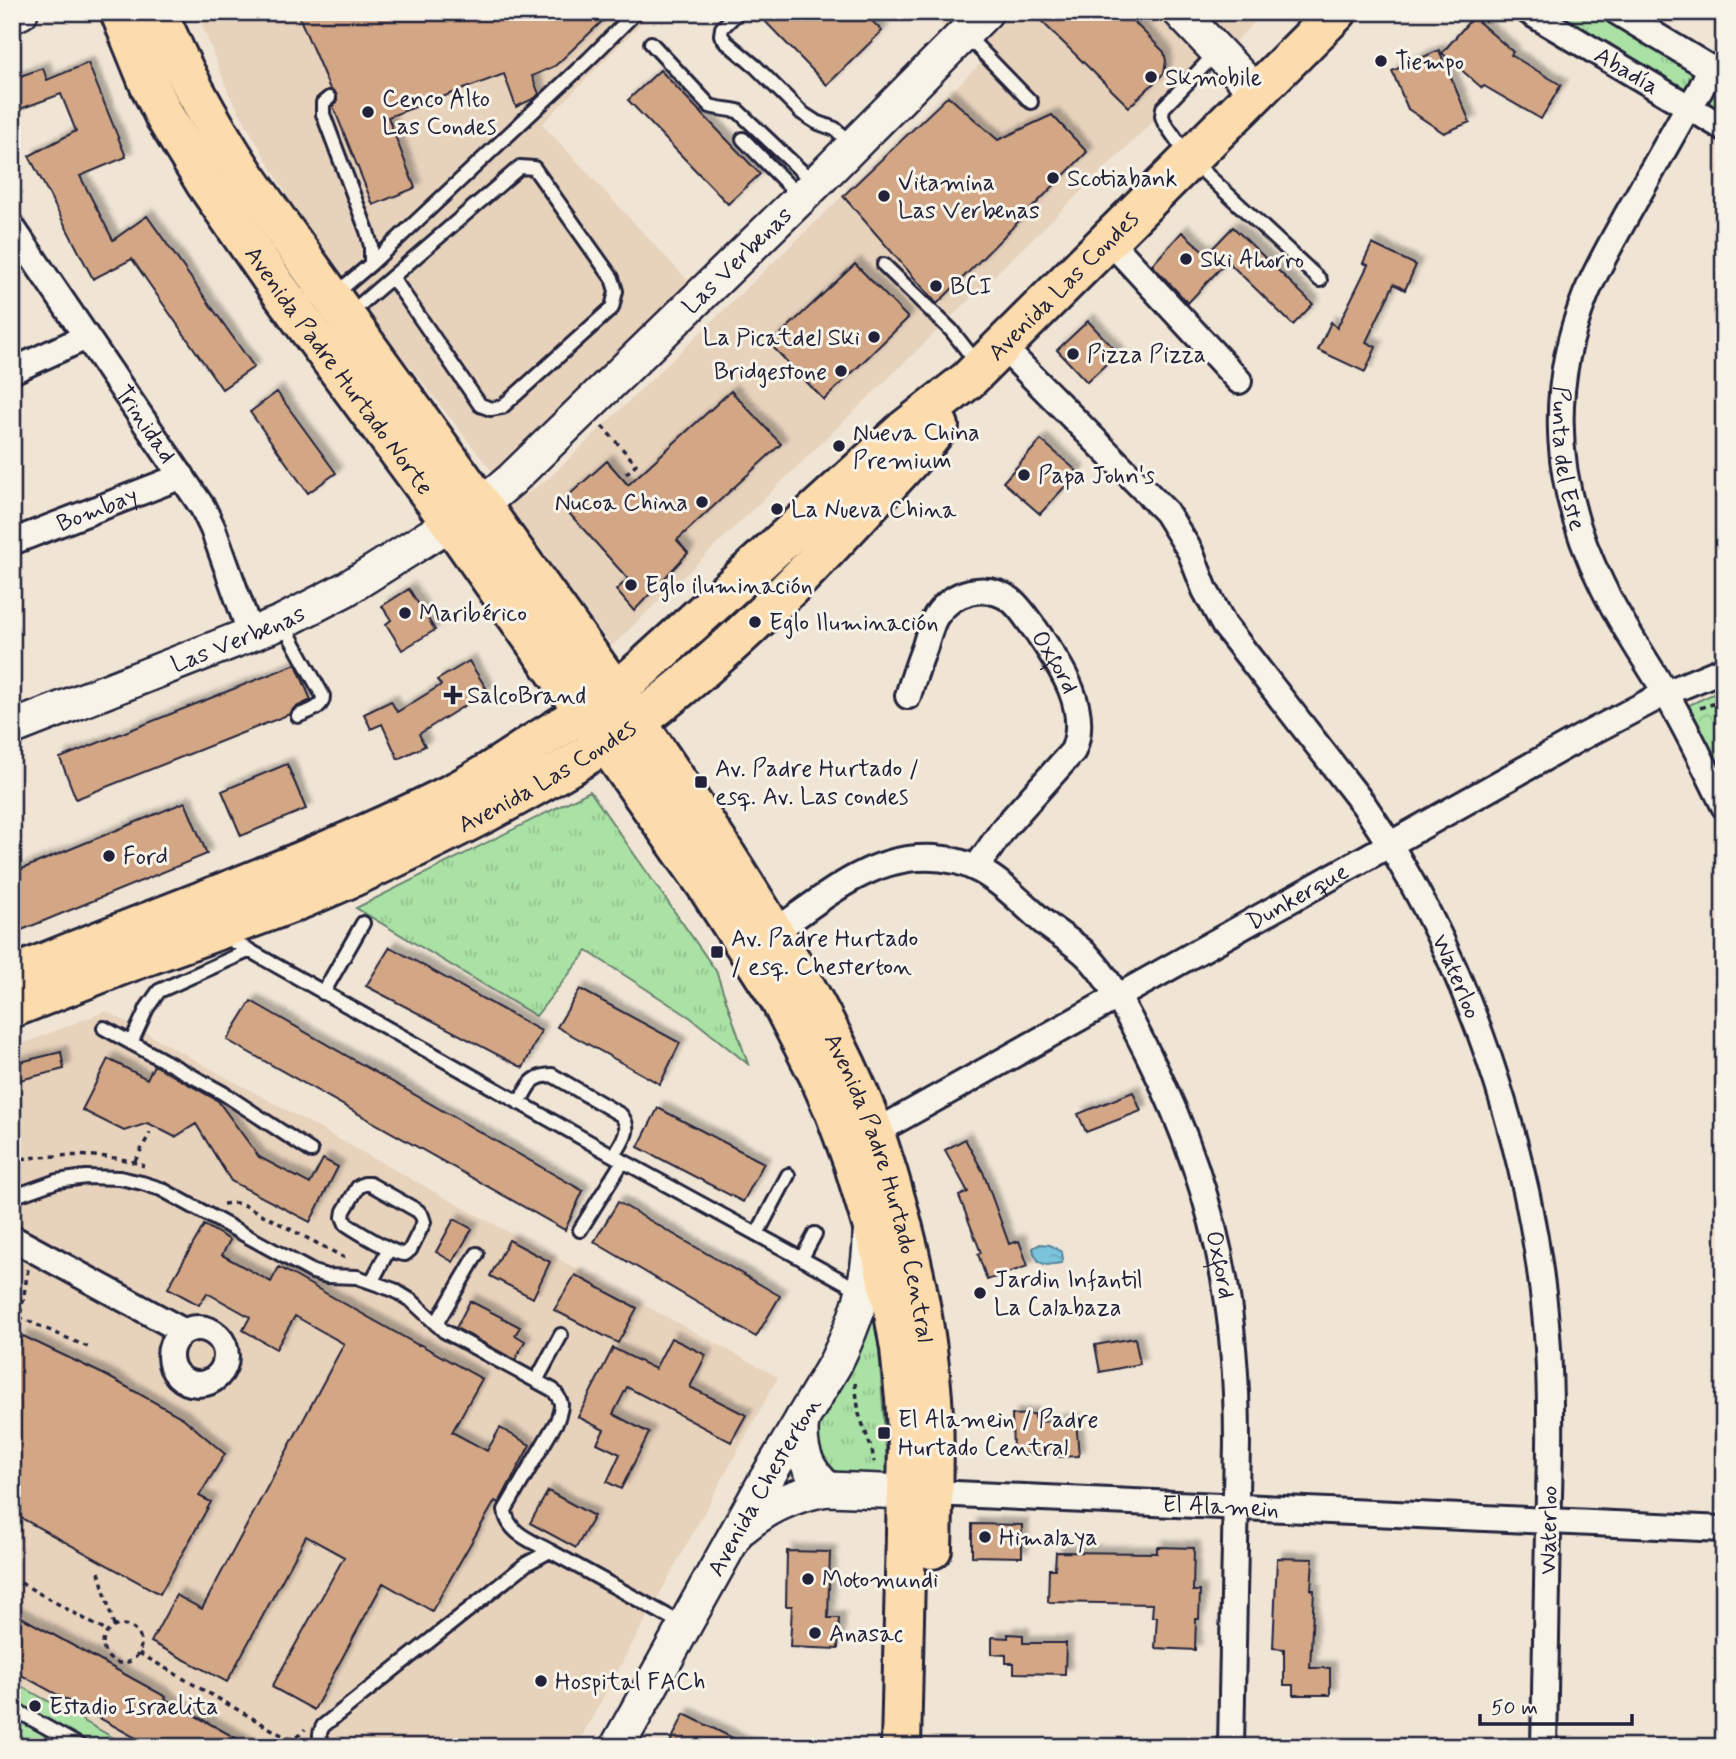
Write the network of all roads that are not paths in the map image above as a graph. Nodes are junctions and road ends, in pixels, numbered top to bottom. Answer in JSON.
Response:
{"nodes":[{"id":1,"x":22,"y":12,"type":"edge"},
{"id":2,"x":636,"y":12,"type":"edge"},
{"id":3,"x":738,"y":12,"type":"edge"},
{"id":4,"x":1180,"y":12,"type":"edge"},
{"id":5,"x":1337,"y":12,"type":"edge"},
{"id":6,"x":1529,"y":12,"type":"edge"},
{"id":7,"x":1616,"y":12,"type":"edge"},
{"id":8,"x":133,"y":15,"type":"edge"},
{"id":9,"x":12,"y":16,"type":"edge"},
{"id":10,"x":1651,"y":21,"type":"edge"},
{"id":11,"x":975,"y":23,"type":"edge"},
{"id":12,"x":651,"y":43,"type":"dead end"},
{"id":13,"x":1217,"y":52,"type":"junction"},
{"id":14,"x":1716,"y":72,"type":"edge"},
{"id":15,"x":1256,"y":92,"type":"junction"},
{"id":16,"x":329,"y":98,"type":"dead end"},
{"id":17,"x":1031,"y":102,"type":"dead end"},
{"id":18,"x":1688,"y":107,"type":"junction"},
{"id":19,"x":1724,"y":128,"type":"edge"},
{"id":20,"x":743,"y":139,"type":"dead end"},
{"id":21,"x":853,"y":145,"type":"junction"},
{"id":22,"x":1190,"y":159,"type":"junction"},
{"id":23,"x":807,"y":190,"type":"junction"},
{"id":24,"x":12,"y":228,"type":"edge"},
{"id":25,"x":1109,"y":240,"type":"junction"},
{"id":26,"x":371,"y":264,"type":"junction"},
{"id":27,"x":884,"y":265,"type":"dead end"},
{"id":28,"x":392,"y":277,"type":"junction"},
{"id":29,"x":1320,"y":280,"type":"dead end"},
{"id":30,"x":278,"y":288,"type":"junction"},
{"id":31,"x":338,"y":306,"type":"junction"},
{"id":32,"x":86,"y":337,"type":"junction"},
{"id":33,"x":984,"y":364,"type":"junction"},
{"id":34,"x":12,"y":371,"type":"edge"},
{"id":35,"x":1239,"y":381,"type":"dead end"},
{"id":36,"x":182,"y":476,"type":"junction"},
{"id":37,"x":466,"y":513,"type":"junction"},
{"id":38,"x":12,"y":542,"type":"edge"},
{"id":39,"x":282,"y":622,"type":"junction"},
{"id":40,"x":251,"y":635,"type":"junction"},
{"id":41,"x":1724,"y":669,"type":"edge"},
{"id":42,"x":1666,"y":694,"type":"junction"},
{"id":43,"x":908,"y":696,"type":"dead end"},
{"id":44,"x":626,"y":706,"type":"junction"},
{"id":45,"x":298,"y":716,"type":"dead end"},
{"id":46,"x":12,"y":728,"type":"edge"},
{"id":47,"x":594,"y":728,"type":"junction"},
{"id":48,"x":1724,"y":806,"type":"edge"},
{"id":49,"x":1389,"y":845,"type":"junction"},
{"id":50,"x":976,"y":868,"type":"junction"},
{"id":51,"x":363,"y":923,"type":"dead end"},
{"id":52,"x":216,"y":932,"type":"junction"},
{"id":53,"x":774,"y":932,"type":"junction"},
{"id":54,"x":248,"y":951,"type":"junction"},
{"id":55,"x":12,"y":976,"type":"edge"},
{"id":56,"x":323,"y":993,"type":"junction"},
{"id":57,"x":1116,"y":997,"type":"junction"},
{"id":58,"x":12,"y":1008,"type":"edge"},
{"id":59,"x":104,"y":1028,"type":"dead end"},
{"id":60,"x":131,"y":1043,"type":"junction"},
{"id":61,"x":519,"y":1103,"type":"junction"},
{"id":62,"x":874,"y":1133,"type":"junction"},
{"id":63,"x":311,"y":1151,"type":"dead end"},
{"id":64,"x":618,"y":1159,"type":"junction"},
{"id":65,"x":788,"y":1175,"type":"dead end"},
{"id":66,"x":12,"y":1197,"type":"edge"},
{"id":67,"x":869,"y":1212,"type":"junction"},
{"id":68,"x":580,"y":1230,"type":"dead end"},
{"id":69,"x":757,"y":1234,"type":"junction"},
{"id":70,"x":815,"y":1234,"type":"dead end"},
{"id":71,"x":21,"y":1242,"type":"edge"},
{"id":72,"x":389,"y":1249,"type":"junction"},
{"id":73,"x":477,"y":1254,"type":"dead end"},
{"id":74,"x":802,"y":1258,"type":"junction"},
{"id":75,"x":372,"y":1281,"type":"junction"},
{"id":76,"x":864,"y":1292,"type":"junction"},
{"id":77,"x":436,"y":1324,"type":"junction"},
{"id":78,"x":183,"y":1331,"type":"junction"},
{"id":79,"x":561,"y":1335,"type":"dead end"},
{"id":80,"x":536,"y":1381,"type":"junction"},
{"id":81,"x":802,"y":1419,"type":"junction"},
{"id":82,"x":828,"y":1489,"type":"junction"},
{"id":83,"x":920,"y":1492,"type":"junction"},
{"id":84,"x":1237,"y":1506,"type":"junction"},
{"id":85,"x":1549,"y":1521,"type":"junction"},
{"id":86,"x":1724,"y":1529,"type":"edge"},
{"id":87,"x":731,"y":1540,"type":"junction"},
{"id":88,"x":550,"y":1552,"type":"junction"},
{"id":89,"x":684,"y":1625,"type":"junction"},
{"id":90,"x":12,"y":1708,"type":"edge"},
{"id":91,"x":82,"y":1747,"type":"edge"},
{"id":92,"x":326,"y":1747,"type":"edge"},
{"id":93,"x":617,"y":1747,"type":"edge"},
{"id":94,"x":901,"y":1747,"type":"edge"},
{"id":95,"x":928,"y":1747,"type":"edge"},
{"id":96,"x":1231,"y":1747,"type":"edge"},
{"id":97,"x":1544,"y":1747,"type":"edge"}],
"edges":[{"from":1,"to":9,"type":"street"},
{"from":2,"to":26,"type":"lane"},
{"from":3,"to":21,"type":"lane"},
{"from":4,"to":13,"type":"street"},
{"from":5,"to":15,"type":"main road","name":"Avenida Las Condes"},
{"from":6,"to":18,"type":"street","name":"Abadía"},
{"from":7,"to":10,"type":"street","name":"Abadía"},
{"from":8,"to":30,"type":"main road","name":"Avenida Padre Hurtado Norte"},
{"from":8,"to":31,"type":"main road","name":"Avenida Padre Hurtado Norte"},
{"from":10,"to":14,"type":"street","name":"Abadía"},
{"from":11,"to":17,"type":"lane"},
{"from":11,"to":21,"type":"street","name":"Las Verbenas"},
{"from":12,"to":23,"type":"lane"},
{"from":13,"to":15,"type":"street"},
{"from":13,"to":22,"type":"lane"},
{"from":14,"to":18,"type":"street","name":"Punta del Este"},
{"from":15,"to":22,"type":"main road","name":"Avenida Las Condes"},
{"from":16,"to":26,"type":"lane"},
{"from":18,"to":19,"type":"street","name":"Abadía"},
{"from":18,"to":42,"type":"street","name":"Punta del Este"},
{"from":20,"to":23,"type":"lane"},
{"from":21,"to":23,"type":"street","name":"Las Verbenas"},
{"from":22,"to":25,"type":"main road","name":"Avenida Las Condes"},
{"from":22,"to":29,"type":"lane"},
{"from":23,"to":37,"type":"street","name":"Las Verbenas"},
{"from":24,"to":32,"type":"street","name":"Trinidad"},
{"from":25,"to":33,"type":"main road","name":"Avenida Las Condes"},
{"from":25,"to":35,"type":"street"},
{"from":26,"to":31,"type":"lane"},
{"from":27,"to":33,"type":"lane"},
{"from":28,"to":28,"type":"lane"},
{"from":28,"to":31,"type":"lane"},
{"from":30,"to":31,"type":"main road"},
{"from":30,"to":37,"type":"main road","name":"Avenida Padre Hurtado Norte"},
{"from":31,"to":37,"type":"main road","name":"Avenida Padre Hurtado Norte"},
{"from":32,"to":34,"type":"street"},
{"from":32,"to":36,"type":"street","name":"Trinidad"},
{"from":33,"to":44,"type":"main road","name":"Avenida Las Condes"},
{"from":33,"to":49,"type":"street","name":"Waterloo"},
{"from":36,"to":38,"type":"street","name":"Bombay"},
{"from":36,"to":40,"type":"street","name":"Trinidad"},
{"from":37,"to":39,"type":"street","name":"Las Verbenas"},
{"from":37,"to":44,"type":"main road","name":"Avenida Padre Hurtado Norte"},
{"from":37,"to":47,"type":"main road","name":"Avenida Padre Hurtado Norte"},
{"from":39,"to":40,"type":"street","name":"Las Verbenas"},
{"from":39,"to":45,"type":"lane"},
{"from":40,"to":46,"type":"street","name":"Las Verbenas"},
{"from":41,"to":42,"type":"street","name":"Dunkerque"},
{"from":42,"to":48,"type":"street","name":"Punta del Este"},
{"from":42,"to":49,"type":"street","name":"Dunkerque"},
{"from":43,"to":50,"type":"street","name":"Oxford"},
{"from":44,"to":47,"type":"main road","name":"Avenida Las Condes"},
{"from":44,"to":53,"type":"main road","name":"Avenida Padre Hurtado Central"},
{"from":47,"to":52,"type":"main road","name":"Avenida Las Condes"},
{"from":47,"to":55,"type":"main road","name":"Avenida Las Condes"},
{"from":47,"to":67,"type":"main road","name":"Avenida Padre Hurtado Central"},
{"from":49,"to":57,"type":"street","name":"Dunkerque"},
{"from":49,"to":85,"type":"street","name":"Waterloo"},
{"from":50,"to":53,"type":"street","name":"Oxford"},
{"from":50,"to":57,"type":"street","name":"Oxford"},
{"from":51,"to":56,"type":"lane"},
{"from":52,"to":54,"type":"lane"},
{"from":52,"to":58,"type":"main road","name":"Avenida Las Condes"},
{"from":53,"to":62,"type":"main road","name":"Avenida Padre Hurtado Central"},
{"from":54,"to":56,"type":"lane"},
{"from":54,"to":60,"type":"lane"},
{"from":56,"to":61,"type":"lane"},
{"from":57,"to":62,"type":"street","name":"Dunkerque"},
{"from":57,"to":84,"type":"street","name":"Oxford"},
{"from":59,"to":60,"type":"lane"},
{"from":60,"to":63,"type":"lane"},
{"from":61,"to":64,"type":"lane"},
{"from":61,"to":64,"type":"lane"},
{"from":62,"to":83,"type":"main road","name":"Avenida Padre Hurtado Central"},
{"from":64,"to":68,"type":"lane"},
{"from":64,"to":69,"type":"lane"},
{"from":65,"to":69,"type":"lane"},
{"from":66,"to":75,"type":"lane"},
{"from":67,"to":76,"type":"street","name":"Avenida Chesterton"},
{"from":67,"to":83,"type":"main road","name":"Avenida Padre Hurtado Central"},
{"from":69,"to":74,"type":"lane"},
{"from":70,"to":74,"type":"lane"},
{"from":71,"to":78,"type":"street"},
{"from":72,"to":72,"type":"lane"},
{"from":72,"to":75,"type":"lane"},
{"from":73,"to":77,"type":"lane"},
{"from":74,"to":76,"type":"lane"},
{"from":75,"to":77,"type":"lane"},
{"from":76,"to":81,"type":"street","name":"Avenida Chesterton"},
{"from":77,"to":80,"type":"lane"},
{"from":78,"to":78,"type":"street"},
{"from":79,"to":80,"type":"lane"},
{"from":80,"to":88,"type":"lane"},
{"from":81,"to":82,"type":"street"},
{"from":81,"to":87,"type":"street","name":"Avenida Chesterton"},
{"from":82,"to":83,"type":"street","name":"El Alamein"},
{"from":82,"to":87,"type":"street","name":"El Alamein"},
{"from":83,"to":84,"type":"street","name":"El Alamein"},
{"from":83,"to":94,"type":"main road","name":"Avenida Padre Hurtado Central"},
{"from":83,"to":95,"type":"main road","name":"Avenida Padre Hurtado Central"},
{"from":84,"to":85,"type":"street","name":"El Alamein"},
{"from":84,"to":96,"type":"street","name":"Oxford"},
{"from":85,"to":86,"type":"street","name":"El Alamein"},
{"from":85,"to":97,"type":"street","name":"Waterloo"},
{"from":87,"to":89,"type":"street","name":"Avenida Chesterton"},
{"from":88,"to":89,"type":"lane"},
{"from":88,"to":92,"type":"lane"},
{"from":89,"to":93,"type":"street","name":"Avenida Chesterton"},
{"from":90,"to":91,"type":"lane"}]}
